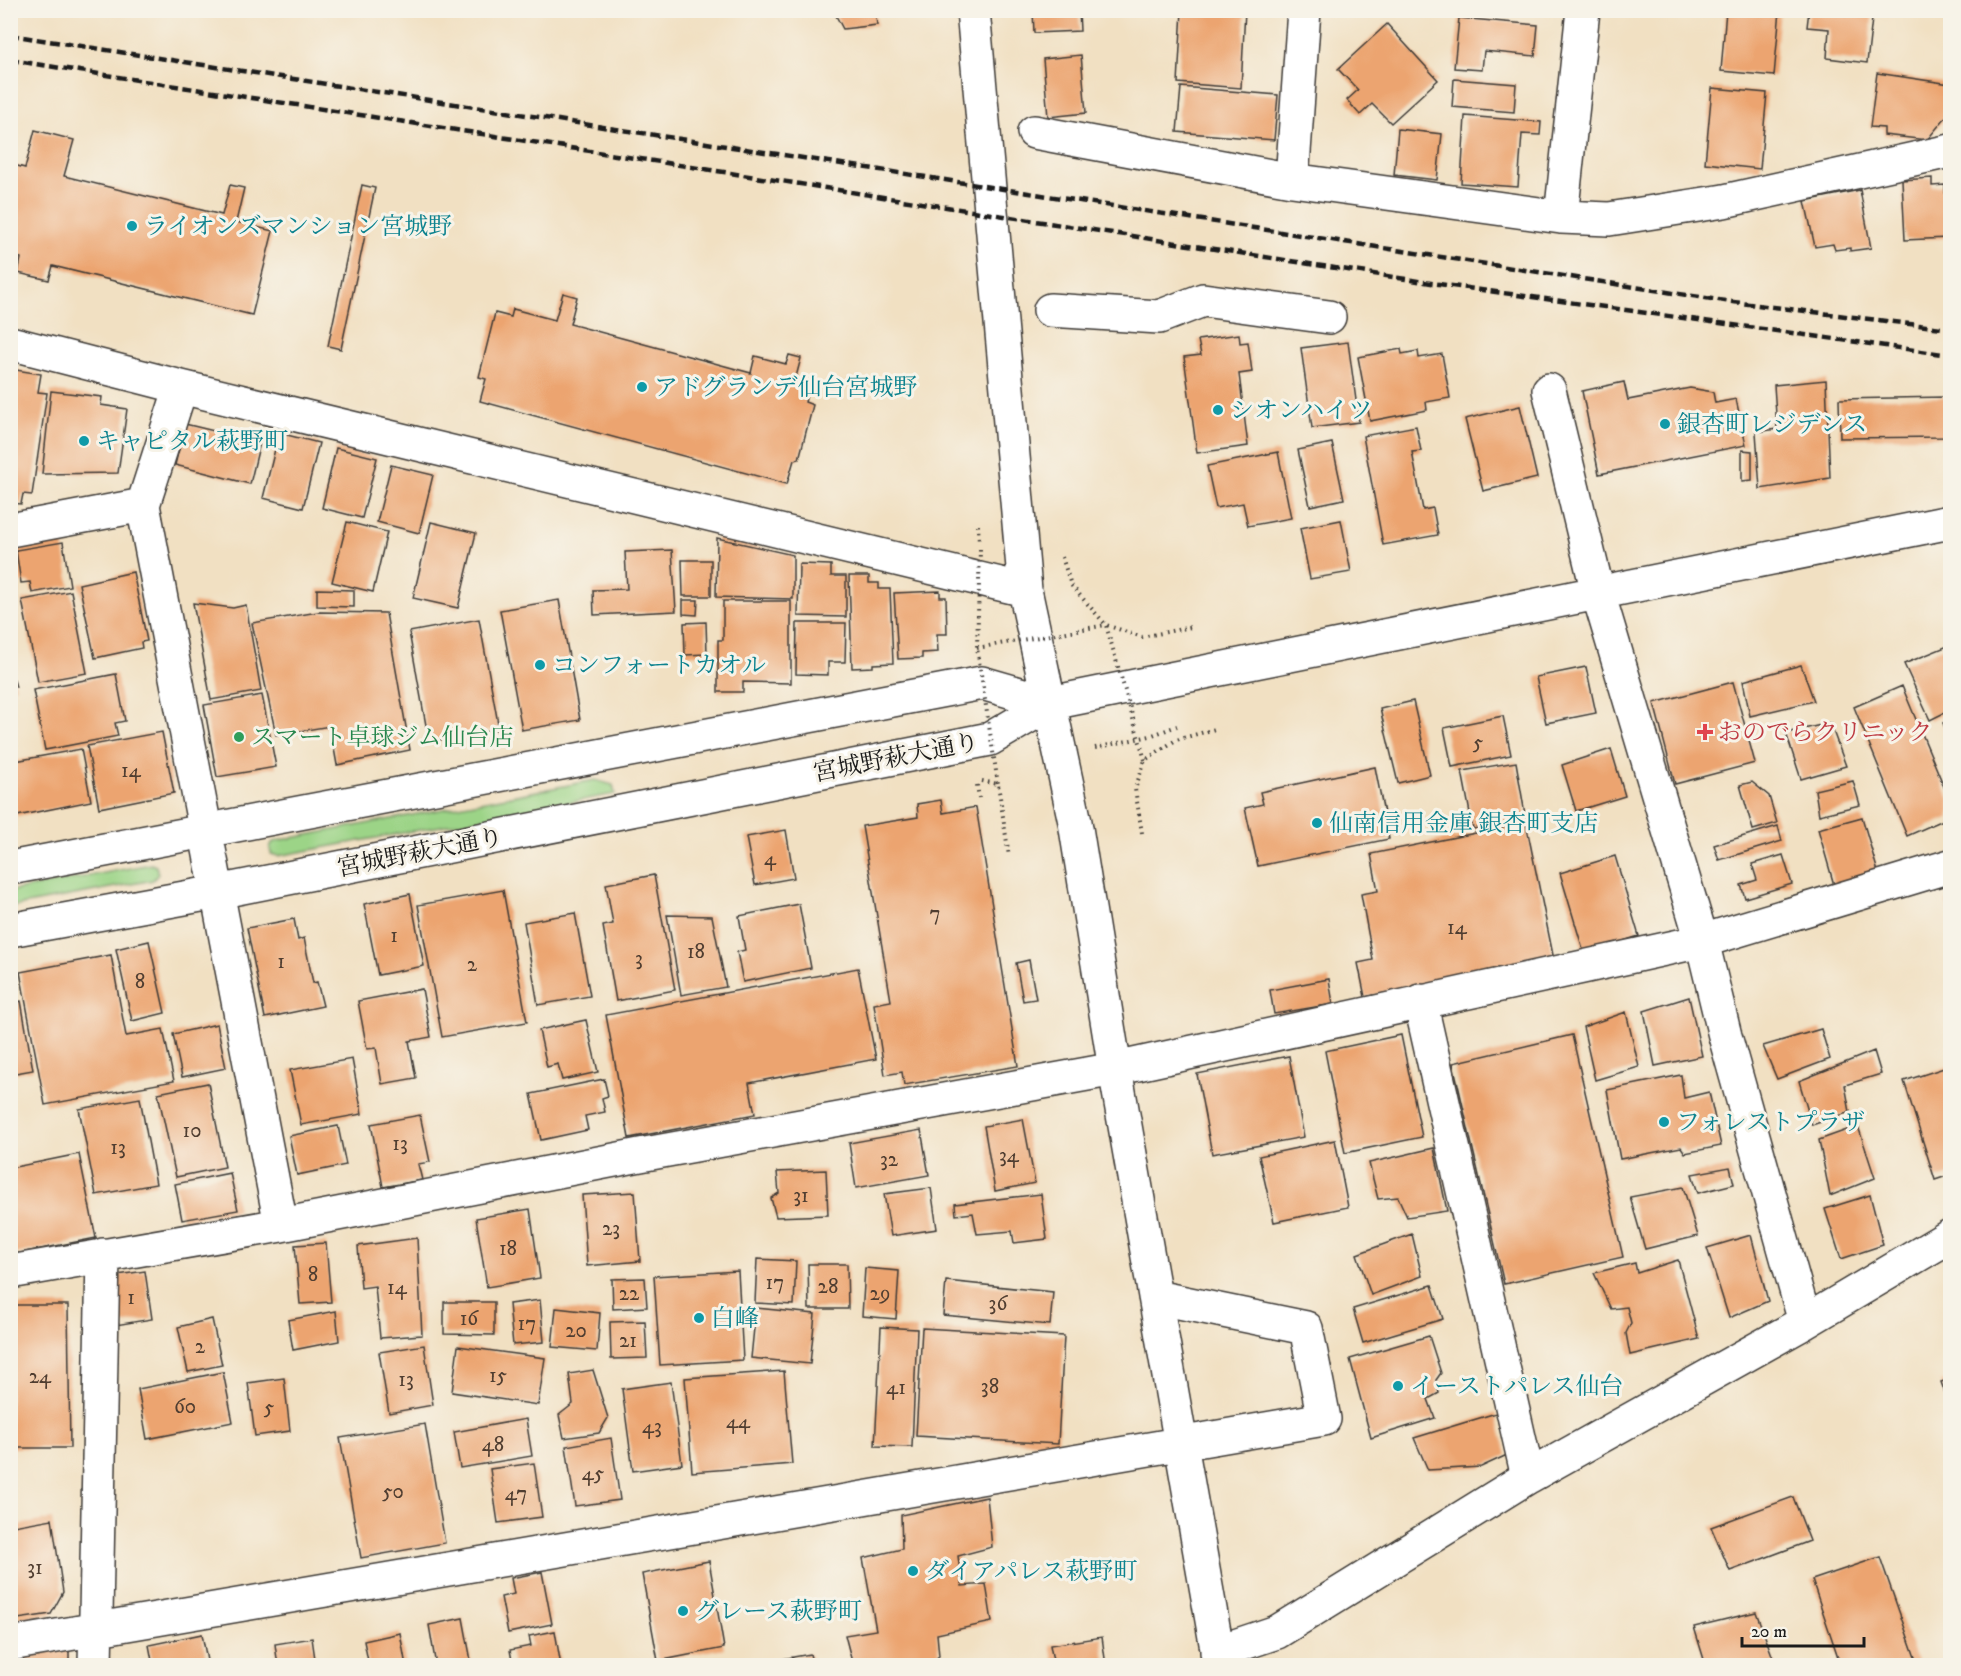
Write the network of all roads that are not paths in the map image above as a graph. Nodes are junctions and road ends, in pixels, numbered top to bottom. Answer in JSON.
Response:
{"nodes":[{"id":1,"x":973,"y":10,"type":"edge"},
{"id":2,"x":1304,"y":10,"type":"edge"},
{"id":3,"x":1583,"y":10,"type":"edge"},
{"id":4,"x":1034,"y":132,"type":"dead end"},
{"id":5,"x":1950,"y":151,"type":"edge"},
{"id":6,"x":1292,"y":180,"type":"junction"},
{"id":7,"x":1561,"y":217,"type":"junction"},
{"id":8,"x":1050,"y":310,"type":"dead end"},
{"id":9,"x":1329,"y":317,"type":"dead end"},
{"id":10,"x":10,"y":343,"type":"edge"},
{"id":11,"x":181,"y":387,"type":"junction"},
{"id":12,"x":1549,"y":390,"type":"dead end"},
{"id":13,"x":143,"y":505,"type":"junction"},
{"id":14,"x":1950,"y":522,"type":"edge"},
{"id":15,"x":10,"y":530,"type":"edge"},
{"id":16,"x":1025,"y":590,"type":"junction"},
{"id":17,"x":1598,"y":593,"type":"junction"},
{"id":18,"x":1051,"y":703,"type":"junction"},
{"id":19,"x":205,"y":831,"type":"junction"},
{"id":20,"x":1950,"y":866,"type":"edge"},
{"id":21,"x":10,"y":868,"type":"edge"},
{"id":22,"x":217,"y":892,"type":"junction"},
{"id":23,"x":10,"y":930,"type":"edge"},
{"id":24,"x":1702,"y":941,"type":"junction"},
{"id":25,"x":1420,"y":1001,"type":"junction"},
{"id":26,"x":1115,"y":1068,"type":"junction"},
{"id":27,"x":281,"y":1225,"type":"junction"},
{"id":28,"x":1950,"y":1236,"type":"edge"},
{"id":29,"x":103,"y":1255,"type":"junction"},
{"id":30,"x":10,"y":1272,"type":"edge"},
{"id":31,"x":1155,"y":1297,"type":"junction"},
{"id":32,"x":1805,"y":1322,"type":"junction"},
{"id":33,"x":1180,"y":1443,"type":"junction"},
{"id":34,"x":1528,"y":1478,"type":"junction"},
{"id":35,"x":96,"y":1628,"type":"junction"},
{"id":36,"x":10,"y":1644,"type":"edge"},
{"id":37,"x":1219,"y":1659,"type":"edge"},
{"id":38,"x":95,"y":1665,"type":"edge"}],
"edges":[{"from":1,"to":16,"type":"street"},
{"from":2,"to":6,"type":"street"},
{"from":3,"to":7,"type":"street"},
{"from":4,"to":6,"type":"street"},
{"from":5,"to":7,"type":"street"},
{"from":6,"to":7,"type":"street"},
{"from":8,"to":9,"type":"street"},
{"from":10,"to":11,"type":"street"},
{"from":11,"to":13,"type":"street"},
{"from":11,"to":16,"type":"street"},
{"from":12,"to":17,"type":"street"},
{"from":13,"to":15,"type":"street"},
{"from":13,"to":19,"type":"street"},
{"from":14,"to":17,"type":"street"},
{"from":16,"to":18,"type":"street"},
{"from":17,"to":18,"type":"street"},
{"from":17,"to":24,"type":"street"},
{"from":18,"to":19,"type":"street"},
{"from":18,"to":22,"type":"street","name":"宮城野萩大通り"},
{"from":18,"to":26,"type":"street"},
{"from":19,"to":21,"type":"street"},
{"from":19,"to":22,"type":"street"},
{"from":20,"to":24,"type":"street"},
{"from":22,"to":23,"type":"street","name":"宮城野萩大通り"},
{"from":22,"to":27,"type":"street"},
{"from":24,"to":25,"type":"street"},
{"from":24,"to":32,"type":"street"},
{"from":25,"to":26,"type":"street"},
{"from":25,"to":34,"type":"street"},
{"from":26,"to":27,"type":"street"},
{"from":26,"to":31,"type":"street"},
{"from":27,"to":29,"type":"street"},
{"from":28,"to":32,"type":"street"},
{"from":29,"to":30,"type":"street"},
{"from":29,"to":35,"type":"street"},
{"from":31,"to":33,"type":"street"},
{"from":31,"to":33,"type":"street"},
{"from":32,"to":34,"type":"street"},
{"from":33,"to":35,"type":"street"},
{"from":33,"to":37,"type":"street"},
{"from":34,"to":37,"type":"street"},
{"from":35,"to":36,"type":"street"},
{"from":35,"to":38,"type":"street"}]}
